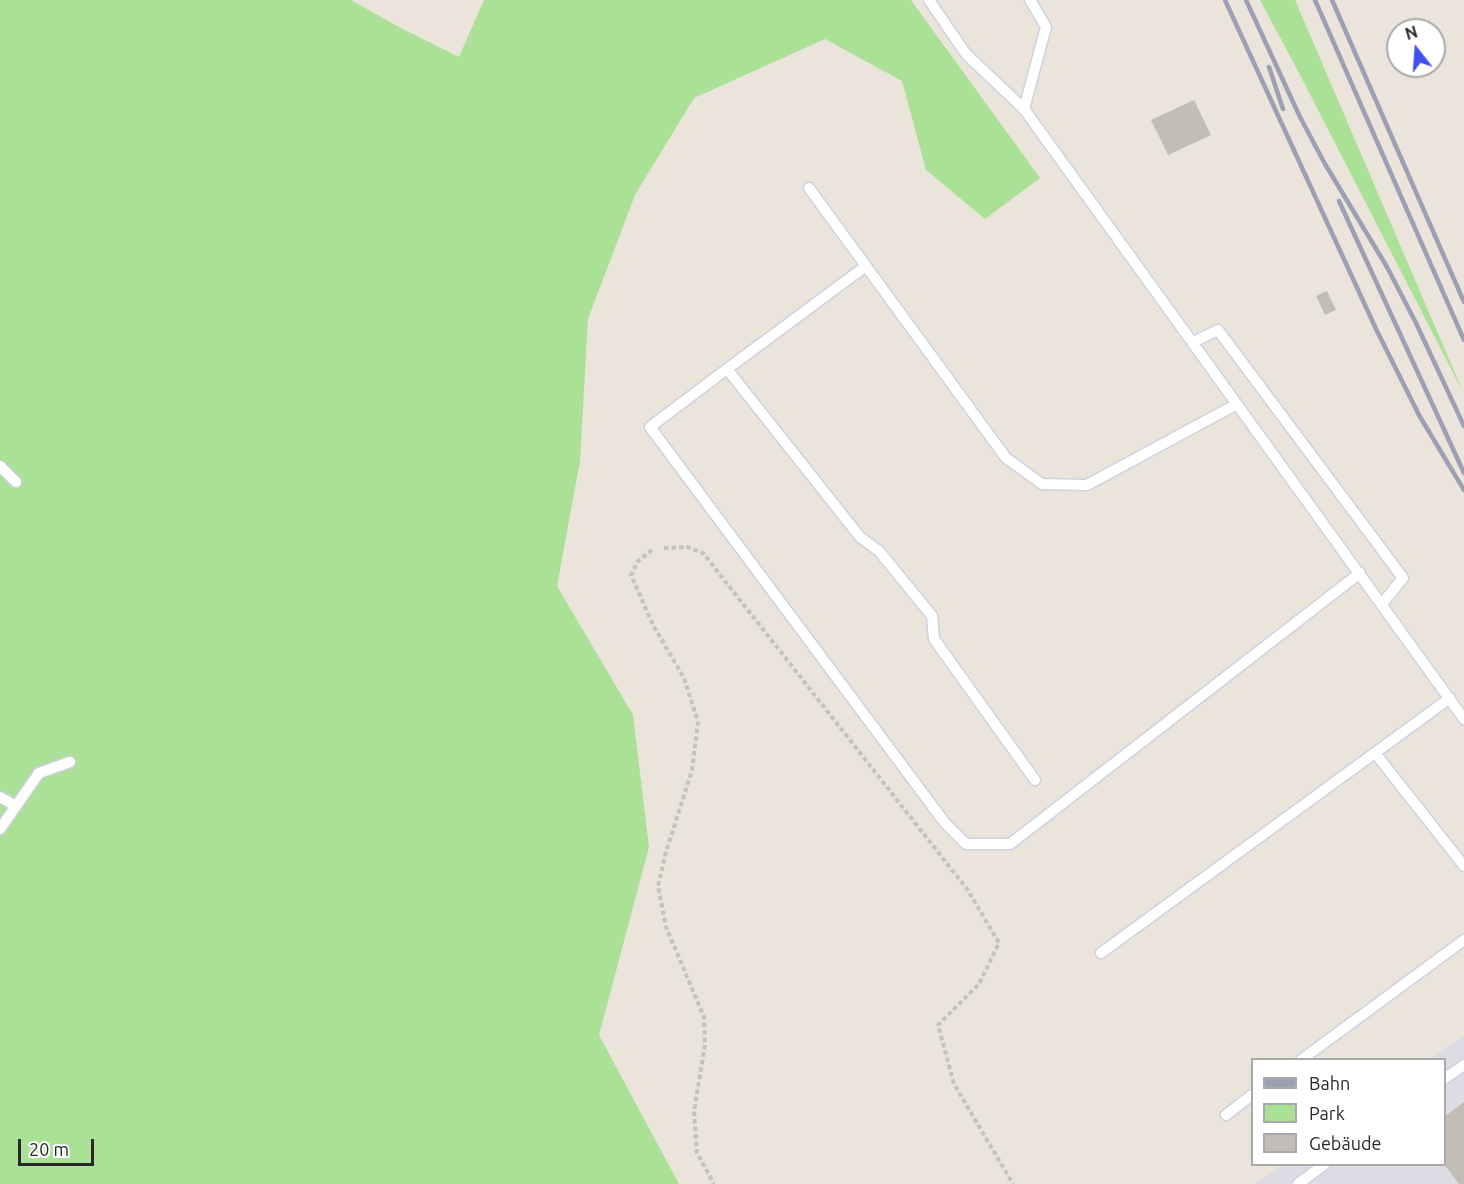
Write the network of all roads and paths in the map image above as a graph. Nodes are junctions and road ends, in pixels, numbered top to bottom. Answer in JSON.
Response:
{"nodes":[{"id":1,"x":929,"y":0,"type":"edge"},
{"id":2,"x":1030,"y":0,"type":"edge"},
{"id":3,"x":1024,"y":109,"type":"junction"},
{"id":4,"x":809,"y":188,"type":"dead end"},
{"id":5,"x":866,"y":266,"type":"junction"},
{"id":6,"x":1193,"y":342,"type":"junction"},
{"id":7,"x":727,"y":369,"type":"junction"},
{"id":8,"x":1237,"y":404,"type":"junction"},
{"id":9,"x":0,"y":466,"type":"edge"},
{"id":10,"x":16,"y":482,"type":"dead end"},
{"id":11,"x":664,"y":548,"type":"dead end"},
{"id":12,"x":652,"y":550,"type":"dead end"},
{"id":13,"x":1360,"y":573,"type":"junction"},
{"id":14,"x":1382,"y":604,"type":"junction"},
{"id":15,"x":1450,"y":698,"type":"junction"},
{"id":16,"x":1464,"y":719,"type":"edge"},
{"id":17,"x":1375,"y":753,"type":"junction"},
{"id":18,"x":70,"y":762,"type":"dead end"},
{"id":19,"x":1035,"y":780,"type":"dead end"},
{"id":20,"x":0,"y":796,"type":"edge"},
{"id":21,"x":16,"y":806,"type":"junction"},
{"id":22,"x":0,"y":829,"type":"edge"},
{"id":23,"x":1464,"y":866,"type":"edge"},
{"id":24,"x":1464,"y":940,"type":"edge"},
{"id":25,"x":1101,"y":953,"type":"dead end"},
{"id":26,"x":1302,"y":1058,"type":"edge"},
{"id":27,"x":1464,"y":1065,"type":"edge"},
{"id":28,"x":1446,"y":1078,"type":"edge"},
{"id":29,"x":1251,"y":1096,"type":"edge"},
{"id":30,"x":1226,"y":1115,"type":"dead end"},
{"id":31,"x":1322,"y":1166,"type":"edge"},
{"id":32,"x":714,"y":1184,"type":"edge"},
{"id":33,"x":1013,"y":1184,"type":"edge"},
{"id":34,"x":1298,"y":1184,"type":"edge"}],
"edges":[{"from":1,"to":3,"type":"lane"},
{"from":2,"to":3,"type":"lane"},
{"from":3,"to":6,"type":"lane"},
{"from":4,"to":5,"type":"lane"},
{"from":5,"to":7,"type":"lane"},
{"from":5,"to":8,"type":"lane"},
{"from":6,"to":8,"type":"lane"},
{"from":6,"to":14,"type":"lane"},
{"from":7,"to":13,"type":"lane"},
{"from":7,"to":19,"type":"lane"},
{"from":8,"to":13,"type":"lane"},
{"from":9,"to":10,"type":"lane"},
{"from":11,"to":33,"type":"path"},
{"from":12,"to":32,"type":"path"},
{"from":13,"to":14,"type":"lane"},
{"from":14,"to":15,"type":"lane"},
{"from":15,"to":16,"type":"lane"},
{"from":15,"to":17,"type":"lane"},
{"from":17,"to":23,"type":"lane"},
{"from":17,"to":25,"type":"lane"},
{"from":18,"to":21,"type":"lane"},
{"from":20,"to":21,"type":"lane"},
{"from":21,"to":22,"type":"lane"},
{"from":24,"to":26,"type":"lane"},
{"from":27,"to":28,"type":"lane"},
{"from":29,"to":30,"type":"lane"},
{"from":31,"to":34,"type":"lane"}]}
